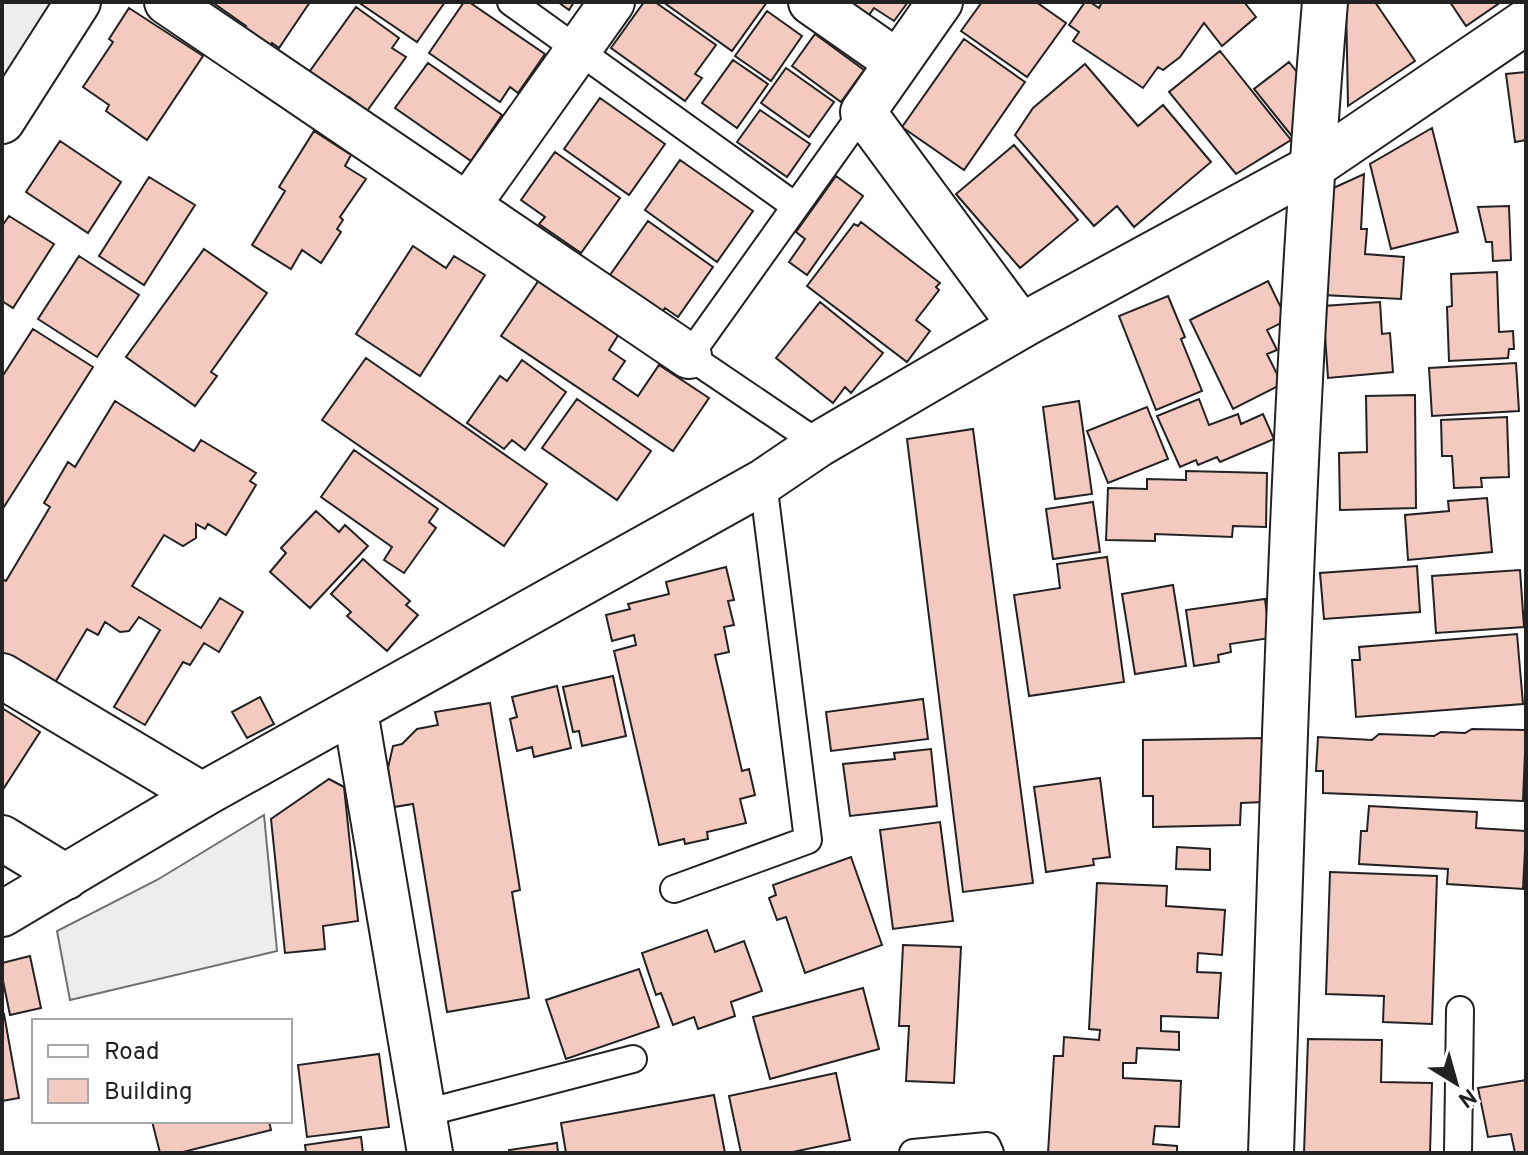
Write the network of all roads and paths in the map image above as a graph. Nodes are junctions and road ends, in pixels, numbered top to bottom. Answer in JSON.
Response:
{"nodes":[{"id":1,"x":78,"y":2,"type":"edge"},
{"id":2,"x":167,"y":2,"type":"edge"},
{"id":3,"x":511,"y":2,"type":"edge"},
{"id":4,"x":612,"y":2,"type":"edge"},
{"id":5,"x":811,"y":2,"type":"edge"},
{"id":6,"x":940,"y":2,"type":"edge"},
{"id":7,"x":1325,"y":2,"type":"edge"},
{"id":8,"x":1526,"y":22,"type":"edge"},
{"id":9,"x":579,"y":49,"type":"junction"},
{"id":10,"x":897,"y":62,"type":"junction"},
{"id":11,"x":863,"y":112,"type":"junction"},
{"id":12,"x":2,"y":121,"type":"edge"},
{"id":13,"x":1311,"y":168,"type":"junction"},
{"id":14,"x":468,"y":205,"type":"junction"},
{"id":15,"x":795,"y":206,"type":"junction"},
{"id":16,"x":1021,"y":326,"type":"junction"},
{"id":17,"x":689,"y":356,"type":"junction"},
{"id":18,"x":819,"y":444,"type":"junction"},
{"id":19,"x":763,"y":482,"type":"junction"},
{"id":20,"x":2,"y":676,"type":"edge"},
{"id":21,"x":355,"y":711,"type":"junction"},
{"id":22,"x":202,"y":795,"type":"junction"},
{"id":23,"x":2,"y":838,"type":"edge"},
{"id":24,"x":66,"y":877,"type":"junction"},
{"id":25,"x":674,"y":889,"type":"dead end"},
{"id":26,"x":2,"y":914,"type":"edge"},
{"id":27,"x":1460,"y":1010,"type":"dead end"},
{"id":28,"x":633,"y":1059,"type":"dead end"},
{"id":29,"x":427,"y":1133,"type":"edge"},
{"id":30,"x":913,"y":1153,"type":"edge"},
{"id":31,"x":990,"y":1153,"type":"edge"},
{"id":32,"x":1271,"y":1153,"type":"edge"},
{"id":33,"x":1458,"y":1153,"type":"edge"}],
"edges":[{"from":1,"to":12,"type":"street"},
{"from":2,"to":14,"type":"street"},
{"from":3,"to":9,"type":"lane"},
{"from":4,"to":9,"type":"street"},
{"from":5,"to":10,"type":"street"},
{"from":6,"to":10,"type":"street"},
{"from":7,"to":13,"type":"street"},
{"from":8,"to":13,"type":"street"},
{"from":9,"to":14,"type":"street"},
{"from":9,"to":15,"type":"lane"},
{"from":10,"to":11,"type":"street"},
{"from":11,"to":15,"type":"lane"},
{"from":11,"to":16,"type":"street"},
{"from":13,"to":16,"type":"street"},
{"from":13,"to":32,"type":"street"},
{"from":14,"to":17,"type":"street"},
{"from":15,"to":17,"type":"lane"},
{"from":16,"to":18,"type":"street"},
{"from":17,"to":18,"type":"lane"},
{"from":18,"to":19,"type":"street"},
{"from":19,"to":21,"type":"street"},
{"from":19,"to":25,"type":"lane"},
{"from":20,"to":22,"type":"street"},
{"from":21,"to":22,"type":"street"},
{"from":21,"to":29,"type":"street"},
{"from":22,"to":24,"type":"street"},
{"from":23,"to":24,"type":"street"},
{"from":24,"to":26,"type":"street"},
{"from":27,"to":33,"type":"lane"},
{"from":28,"to":29,"type":"lane"},
{"from":30,"to":31,"type":"lane"}]}
